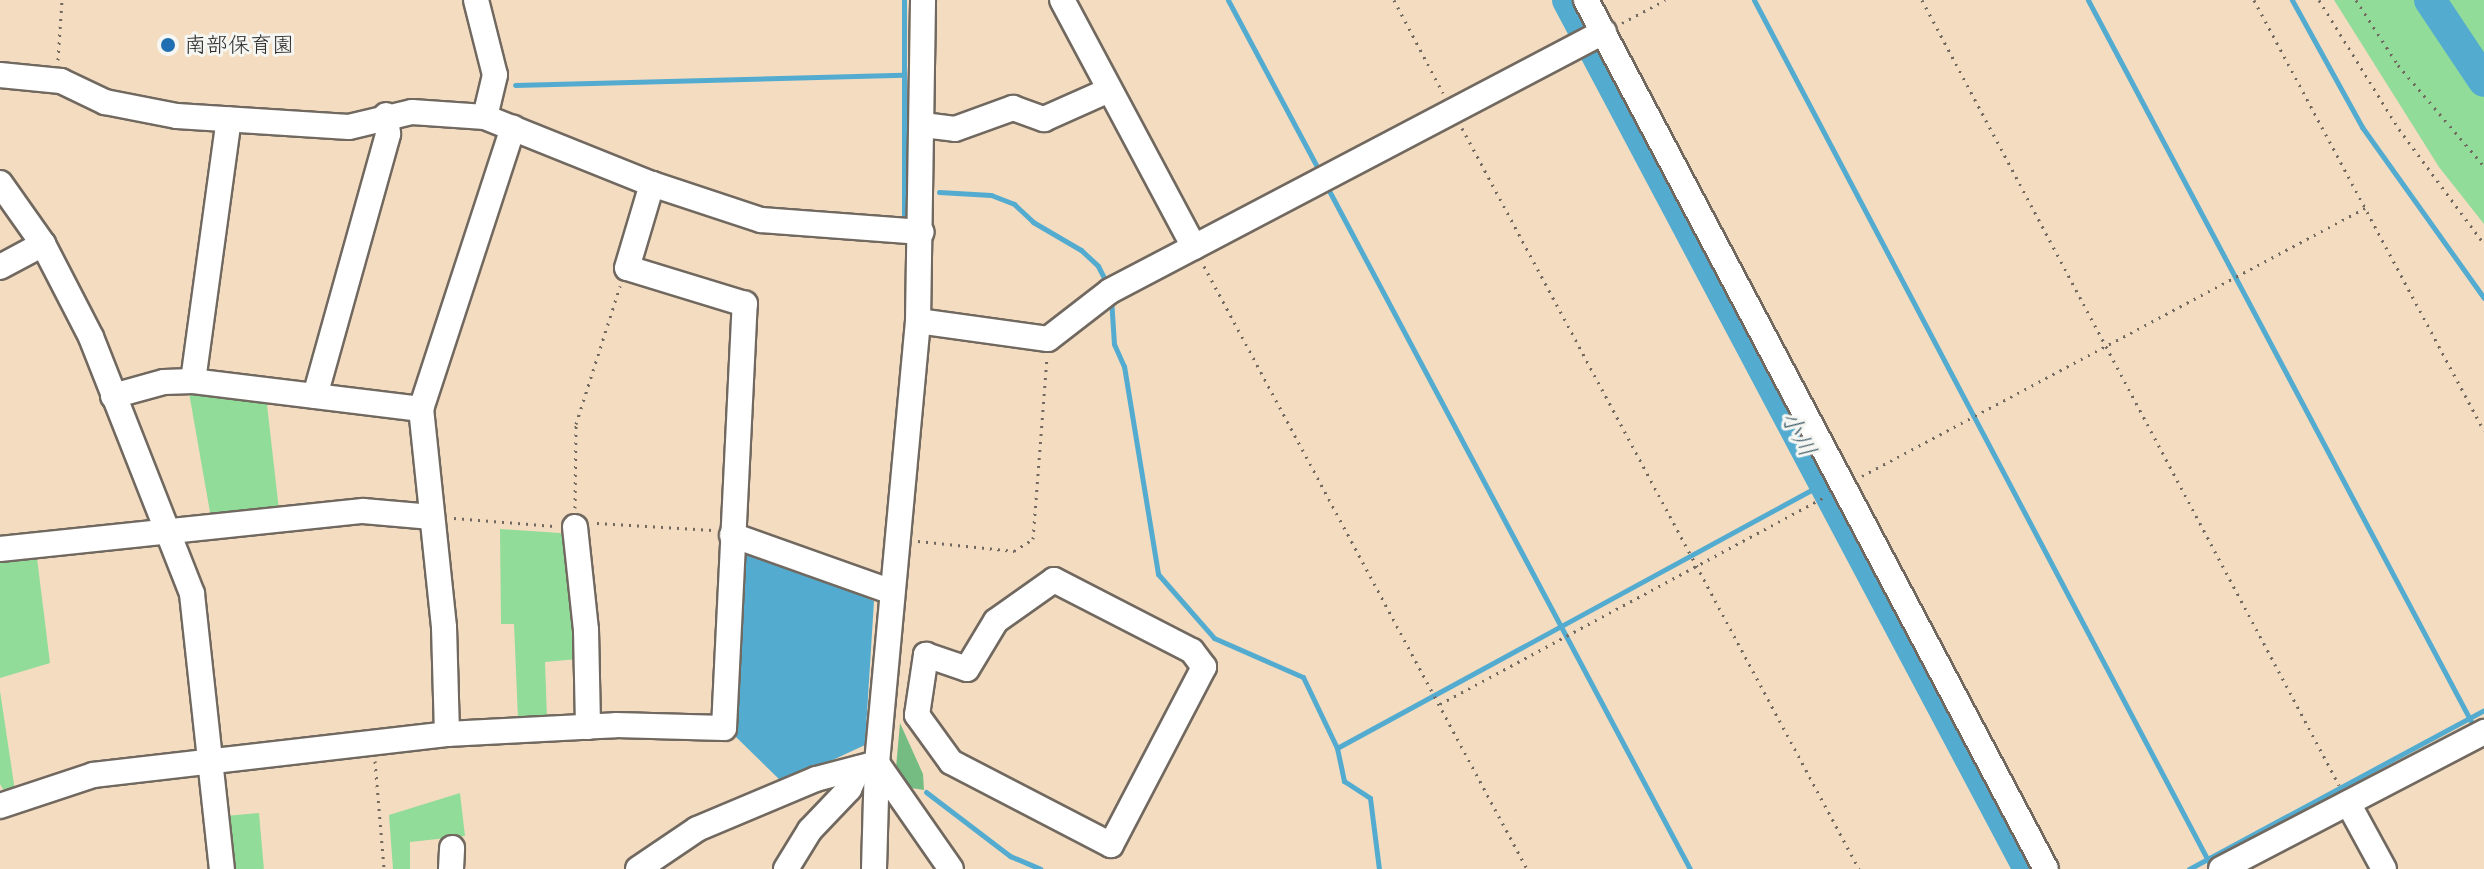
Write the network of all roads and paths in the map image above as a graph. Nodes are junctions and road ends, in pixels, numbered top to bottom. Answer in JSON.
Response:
{"nodes":[{"id":1,"x":62,"y":0,"type":"edge"},
{"id":2,"x":476,"y":0,"type":"edge"},
{"id":3,"x":923,"y":0,"type":"edge"},
{"id":4,"x":1062,"y":0,"type":"edge"},
{"id":5,"x":1394,"y":0,"type":"edge"},
{"id":6,"x":1586,"y":0,"type":"edge"},
{"id":7,"x":1665,"y":0,"type":"edge"},
{"id":8,"x":1922,"y":0,"type":"edge"},
{"id":9,"x":2254,"y":0,"type":"edge"},
{"id":10,"x":2319,"y":0,"type":"edge"},
{"id":11,"x":2356,"y":0,"type":"edge"},
{"id":12,"x":1604,"y":32,"type":"junction"},
{"id":13,"x":0,"y":75,"type":"edge"},
{"id":14,"x":54,"y":80,"type":"junction"},
{"id":15,"x":1109,"y":90,"type":"junction"},
{"id":16,"x":1454,"y":112,"type":"junction"},
{"id":17,"x":386,"y":115,"type":"junction"},
{"id":18,"x":485,"y":117,"type":"junction"},
{"id":19,"x":229,"y":119,"type":"junction"},
{"id":20,"x":923,"y":125,"type":"junction"},
{"id":21,"x":513,"y":128,"type":"junction"},
{"id":22,"x":2484,"y":166,"type":"edge"},
{"id":23,"x":0,"y":183,"type":"edge"},
{"id":24,"x":652,"y":184,"type":"junction"},
{"id":25,"x":2365,"y":208,"type":"junction"},
{"id":26,"x":922,"y":232,"type":"junction"},
{"id":27,"x":43,"y":244,"type":"junction"},
{"id":28,"x":2484,"y":244,"type":"edge"},
{"id":29,"x":1194,"y":247,"type":"junction"},
{"id":30,"x":0,"y":267,"type":"edge"},
{"id":31,"x":627,"y":268,"type":"junction"},
{"id":32,"x":918,"y":321,"type":"junction"},
{"id":33,"x":1048,"y":339,"type":"junction"},
{"id":34,"x":2106,"y":346,"type":"junction"},
{"id":35,"x":193,"y":381,"type":"junction"},
{"id":36,"x":113,"y":396,"type":"junction"},
{"id":37,"x":315,"y":396,"type":"junction"},
{"id":38,"x":421,"y":409,"type":"junction"},
{"id":39,"x":2484,"y":430,"type":"edge"},
{"id":40,"x":1843,"y":486,"type":"junction"},
{"id":41,"x":432,"y":517,"type":"junction"},
{"id":42,"x":575,"y":527,"type":"junction"},
{"id":43,"x":169,"y":530,"type":"junction"},
{"id":44,"x":732,"y":535,"type":"junction"},
{"id":45,"x":898,"y":539,"type":"junction"},
{"id":46,"x":0,"y":549,"type":"edge"},
{"id":47,"x":1697,"y":565,"type":"junction"},
{"id":48,"x":892,"y":592,"type":"junction"},
{"id":49,"x":885,"y":672,"type":"junction"},
{"id":50,"x":922,"y":678,"type":"junction"},
{"id":51,"x":1440,"y":704,"type":"junction"},
{"id":52,"x":588,"y":727,"type":"junction"},
{"id":53,"x":2484,"y":732,"type":"edge"},
{"id":54,"x":447,"y":734,"type":"junction"},
{"id":55,"x":373,"y":744,"type":"junction"},
{"id":56,"x":209,"y":761,"type":"junction"},
{"id":57,"x":868,"y":765,"type":"junction"},
{"id":58,"x":2348,"y":803,"type":"junction"},
{"id":59,"x":0,"y":806,"type":"edge"},
{"id":60,"x":222,"y":869,"type":"edge"},
{"id":61,"x":384,"y":869,"type":"edge"},
{"id":62,"x":638,"y":869,"type":"edge"},
{"id":63,"x":786,"y":869,"type":"edge"},
{"id":64,"x":874,"y":869,"type":"edge"},
{"id":65,"x":951,"y":869,"type":"edge"},
{"id":66,"x":1527,"y":869,"type":"edge"},
{"id":67,"x":1859,"y":869,"type":"edge"},
{"id":68,"x":2046,"y":869,"type":"edge"},
{"id":69,"x":2221,"y":869,"type":"edge"},
{"id":70,"x":2384,"y":869,"type":"edge"}],
"edges":[{"from":1,"to":14,"type":"path"},
{"from":2,"to":18,"type":"street"},
{"from":3,"to":20,"type":"street"},
{"from":4,"to":15,"type":"street"},
{"from":5,"to":16,"type":"path"},
{"from":6,"to":12,"type":"street"},
{"from":7,"to":12,"type":"path"},
{"from":8,"to":34,"type":"path"},
{"from":9,"to":25,"type":"path"},
{"from":10,"to":28,"type":"path"},
{"from":11,"to":22,"type":"path"},
{"from":12,"to":16,"type":"street"},
{"from":12,"to":40,"type":"street"},
{"from":13,"to":14,"type":"street"},
{"from":14,"to":19,"type":"street"},
{"from":15,"to":20,"type":"street"},
{"from":15,"to":29,"type":"street"},
{"from":16,"to":29,"type":"street"},
{"from":16,"to":47,"type":"path"},
{"from":17,"to":18,"type":"street"},
{"from":17,"to":19,"type":"street"},
{"from":17,"to":37,"type":"street"},
{"from":18,"to":21,"type":"street"},
{"from":19,"to":35,"type":"street"},
{"from":20,"to":26,"type":"street"},
{"from":21,"to":24,"type":"street"},
{"from":21,"to":38,"type":"street"},
{"from":23,"to":27,"type":"street"},
{"from":24,"to":26,"type":"street"},
{"from":24,"to":31,"type":"street"},
{"from":25,"to":34,"type":"path"},
{"from":25,"to":39,"type":"path"},
{"from":26,"to":32,"type":"street"},
{"from":27,"to":30,"type":"street"},
{"from":27,"to":36,"type":"street"},
{"from":29,"to":33,"type":"street"},
{"from":29,"to":51,"type":"path"},
{"from":31,"to":42,"type":"path"},
{"from":31,"to":44,"type":"street"},
{"from":32,"to":33,"type":"street"},
{"from":32,"to":45,"type":"street"},
{"from":33,"to":45,"type":"path"},
{"from":34,"to":40,"type":"path"},
{"from":34,"to":58,"type":"path"},
{"from":35,"to":36,"type":"street"},
{"from":35,"to":37,"type":"street"},
{"from":36,"to":43,"type":"street"},
{"from":37,"to":38,"type":"street"},
{"from":38,"to":41,"type":"street"},
{"from":40,"to":47,"type":"path"},
{"from":40,"to":68,"type":"street"},
{"from":41,"to":42,"type":"path"},
{"from":41,"to":43,"type":"street"},
{"from":41,"to":54,"type":"street"},
{"from":42,"to":44,"type":"path"},
{"from":42,"to":52,"type":"street"},
{"from":43,"to":46,"type":"street"},
{"from":43,"to":56,"type":"street"},
{"from":44,"to":48,"type":"street"},
{"from":44,"to":52,"type":"street"},
{"from":45,"to":48,"type":"street"},
{"from":47,"to":51,"type":"path"},
{"from":47,"to":67,"type":"path"},
{"from":48,"to":49,"type":"street"},
{"from":49,"to":50,"type":"street"},
{"from":49,"to":57,"type":"street"},
{"from":50,"to":50,"type":"street"},
{"from":51,"to":66,"type":"path"},
{"from":52,"to":54,"type":"street"},
{"from":53,"to":58,"type":"street"},
{"from":54,"to":55,"type":"street"},
{"from":55,"to":56,"type":"street"},
{"from":55,"to":61,"type":"path"},
{"from":56,"to":59,"type":"street"},
{"from":56,"to":60,"type":"street"},
{"from":57,"to":62,"type":"street"},
{"from":57,"to":63,"type":"street"},
{"from":57,"to":64,"type":"street"},
{"from":57,"to":65,"type":"street"},
{"from":58,"to":69,"type":"street"},
{"from":58,"to":70,"type":"street"}]}
